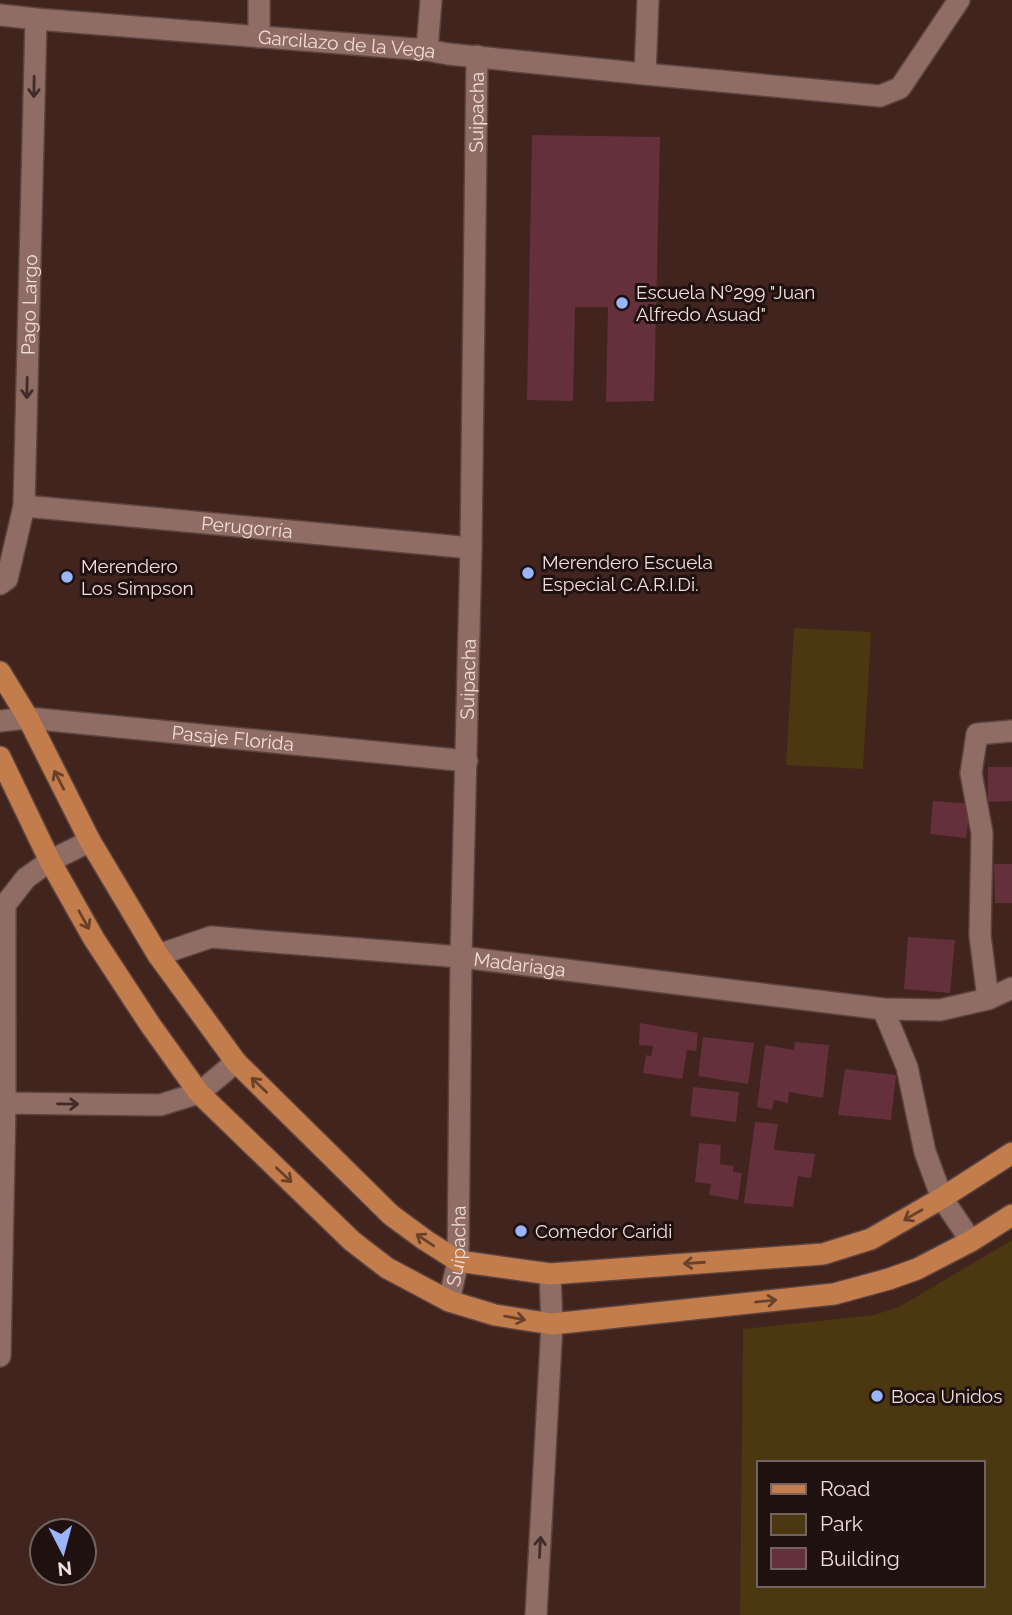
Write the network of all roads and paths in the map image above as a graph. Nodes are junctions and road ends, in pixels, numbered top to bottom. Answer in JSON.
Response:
{"nodes":[{"id":1,"x":260,"y":0,"type":"edge"},
{"id":2,"x":431,"y":0,"type":"edge"},
{"id":3,"x":648,"y":0,"type":"edge"},
{"id":4,"x":959,"y":0,"type":"edge"},
{"id":5,"x":0,"y":15,"type":"edge"},
{"id":6,"x":36,"y":19,"type":"junction"},
{"id":7,"x":259,"y":37,"type":"junction"},
{"id":8,"x":428,"y":50,"type":"junction"},
{"id":9,"x":477,"y":56,"type":"junction"},
{"id":10,"x":645,"y":75,"type":"junction"},
{"id":11,"x":24,"y":506,"type":"junction"},
{"id":12,"x":471,"y":548,"type":"junction"},
{"id":13,"x":0,"y":584,"type":"edge"},
{"id":14,"x":0,"y":672,"type":"edge"},
{"id":15,"x":28,"y":718,"type":"junction"},
{"id":16,"x":0,"y":721,"type":"edge"},
{"id":17,"x":1012,"y":731,"type":"edge"},
{"id":18,"x":0,"y":757,"type":"edge"},
{"id":19,"x":467,"y":761,"type":"junction"},
{"id":20,"x":90,"y":841,"type":"junction"},
{"id":21,"x":51,"y":861,"type":"junction"},
{"id":22,"x":158,"y":955,"type":"junction"},
{"id":23,"x":461,"y":957,"type":"junction"},
{"id":24,"x":1012,"y":988,"type":"edge"},
{"id":25,"x":988,"y":999,"type":"junction"},
{"id":26,"x":883,"y":1009,"type":"junction"},
{"id":27,"x":236,"y":1062,"type":"junction"},
{"id":28,"x":200,"y":1093,"type":"junction"},
{"id":29,"x":2,"y":1103,"type":"edge"},
{"id":30,"x":1012,"y":1153,"type":"edge"},
{"id":31,"x":942,"y":1198,"type":"junction"},
{"id":32,"x":1012,"y":1214,"type":"edge"},
{"id":33,"x":971,"y":1241,"type":"junction"},
{"id":34,"x":458,"y":1261,"type":"junction"},
{"id":35,"x":550,"y":1274,"type":"junction"},
{"id":36,"x":449,"y":1301,"type":"junction"},
{"id":37,"x":552,"y":1324,"type":"junction"},
{"id":38,"x":0,"y":1356,"type":"edge"},
{"id":39,"x":537,"y":1615,"type":"edge"}],
"edges":[{"from":1,"to":7,"type":"street"},
{"from":2,"to":8,"type":"street"},
{"from":3,"to":10,"type":"street"},
{"from":4,"to":10,"type":"street","name":"Garcilazo de la Vega"},
{"from":5,"to":6,"type":"street","name":"Garcilazo de la Vega"},
{"from":6,"to":7,"type":"street","name":"Garcilazo de la Vega"},
{"from":6,"to":11,"type":"street","name":"Pago Largo","one_way":true},
{"from":7,"to":8,"type":"street","name":"Garcilazo de la Vega"},
{"from":8,"to":9,"type":"street","name":"Garcilazo de la Vega"},
{"from":9,"to":10,"type":"street","name":"Garcilazo de la Vega"},
{"from":9,"to":12,"type":"street","name":"Suipacha"},
{"from":11,"to":12,"type":"street","name":"Perugorría"},
{"from":11,"to":13,"type":"street","name":"Pago Largo"},
{"from":12,"to":19,"type":"street","name":"Suipacha"},
{"from":14,"to":15,"type":"main road"},
{"from":15,"to":16,"type":"street","name":"Pasaje Florida"},
{"from":15,"to":19,"type":"street","name":"Pasaje Florida"},
{"from":20,"to":15,"type":"main road","one_way":true},
{"from":17,"to":25,"type":"street"},
{"from":18,"to":21,"type":"main road"},
{"from":19,"to":23,"type":"street","name":"Suipacha"},
{"from":20,"to":21,"type":"street"},
{"from":20,"to":22,"type":"main road"},
{"from":21,"to":28,"type":"main road","one_way":true},
{"from":21,"to":29,"type":"street"},
{"from":22,"to":23,"type":"street","name":"Madariaga"},
{"from":22,"to":27,"type":"main road"},
{"from":23,"to":26,"type":"street","name":"Madariaga"},
{"from":23,"to":34,"type":"street","name":"Suipacha"},
{"from":24,"to":25,"type":"street","name":"Madariaga"},
{"from":25,"to":26,"type":"street","name":"Madariaga"},
{"from":26,"to":31,"type":"street"},
{"from":27,"to":28,"type":"street"},
{"from":34,"to":27,"type":"main road","one_way":true},
{"from":29,"to":28,"type":"street","one_way":true},
{"from":28,"to":36,"type":"main road","one_way":true},
{"from":29,"to":38,"type":"street"},
{"from":30,"to":31,"type":"main road"},
{"from":31,"to":33,"type":"street"},
{"from":31,"to":35,"type":"main road","one_way":true},
{"from":32,"to":33,"type":"main road"},
{"from":37,"to":33,"type":"main road","one_way":true},
{"from":34,"to":35,"type":"main road"},
{"from":34,"to":36,"type":"street","name":"Suipacha"},
{"from":35,"to":37,"type":"street"},
{"from":36,"to":37,"type":"main road","one_way":true},
{"from":39,"to":37,"type":"street","one_way":true}]}
